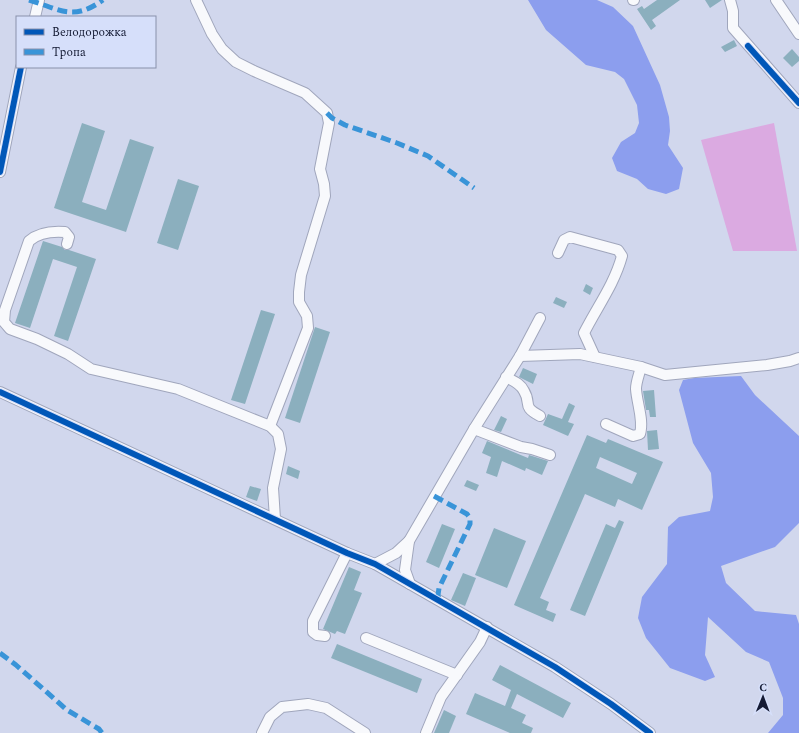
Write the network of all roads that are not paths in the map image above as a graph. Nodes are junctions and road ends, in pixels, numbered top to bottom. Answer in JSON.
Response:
{"nodes":[{"id":1,"x":39,"y":0,"type":"edge"},
{"id":2,"x":196,"y":0,"type":"edge"},
{"id":3,"x":731,"y":0,"type":"edge"},
{"id":4,"x":776,"y":0,"type":"edge"},
{"id":5,"x":35,"y":16,"type":"edge"},
{"id":6,"x":799,"y":34,"type":"edge"},
{"id":7,"x":21,"y":68,"type":"edge"},
{"id":8,"x":799,"y":104,"type":"edge"},
{"id":9,"x":0,"y":172,"type":"edge"},
{"id":10,"x":67,"y":244,"type":"dead end"},
{"id":11,"x":558,"y":253,"type":"dead end"},
{"id":12,"x":540,"y":318,"type":"dead end"},
{"id":13,"x":520,"y":356,"type":"junction"},
{"id":14,"x":595,"y":357,"type":"junction"},
{"id":15,"x":799,"y":358,"type":"edge"},
{"id":16,"x":641,"y":367,"type":"junction"},
{"id":17,"x":506,"y":377,"type":"junction"},
{"id":18,"x":0,"y":392,"type":"edge"},
{"id":19,"x":540,"y":416,"type":"dead end"},
{"id":20,"x":606,"y":424,"type":"dead end"},
{"id":21,"x":270,"y":426,"type":"junction"},
{"id":22,"x":474,"y":429,"type":"junction"},
{"id":23,"x":550,"y":455,"type":"dead end"},
{"id":24,"x":275,"y":519,"type":"junction"},
{"id":25,"x":409,"y":541,"type":"junction"},
{"id":26,"x":346,"y":553,"type":"junction"},
{"id":27,"x":376,"y":564,"type":"junction"},
{"id":28,"x":410,"y":584,"type":"junction"},
{"id":29,"x":487,"y":627,"type":"junction"},
{"id":30,"x":325,"y":636,"type":"dead end"},
{"id":31,"x":366,"y":638,"type":"dead end"},
{"id":32,"x":458,"y":675,"type":"junction"},
{"id":33,"x":262,"y":733,"type":"edge"},
{"id":34,"x":365,"y":733,"type":"edge"},
{"id":35,"x":426,"y":733,"type":"edge"},
{"id":36,"x":650,"y":733,"type":"edge"}],
"edges":[{"from":1,"to":5,"type":"street"},
{"from":2,"to":21,"type":"street"},
{"from":3,"to":8,"type":"street"},
{"from":4,"to":6,"type":"street"},
{"from":7,"to":9,"type":"street"},
{"from":10,"to":21,"type":"street"},
{"from":11,"to":14,"type":"street"},
{"from":12,"to":13,"type":"street"},
{"from":13,"to":14,"type":"street"},
{"from":13,"to":17,"type":"street"},
{"from":14,"to":16,"type":"street"},
{"from":15,"to":16,"type":"street"},
{"from":16,"to":20,"type":"street"},
{"from":17,"to":19,"type":"street"},
{"from":17,"to":22,"type":"street"},
{"from":18,"to":24,"type":"street"},
{"from":21,"to":24,"type":"street"},
{"from":22,"to":23,"type":"street"},
{"from":22,"to":25,"type":"street"},
{"from":24,"to":26,"type":"street"},
{"from":25,"to":27,"type":"street"},
{"from":25,"to":28,"type":"street"},
{"from":26,"to":27,"type":"street"},
{"from":26,"to":30,"type":"street"},
{"from":27,"to":28,"type":"street"},
{"from":28,"to":29,"type":"street"},
{"from":29,"to":32,"type":"street"},
{"from":29,"to":36,"type":"street"},
{"from":31,"to":32,"type":"street"},
{"from":32,"to":35,"type":"street"},
{"from":33,"to":34,"type":"street"}]}
